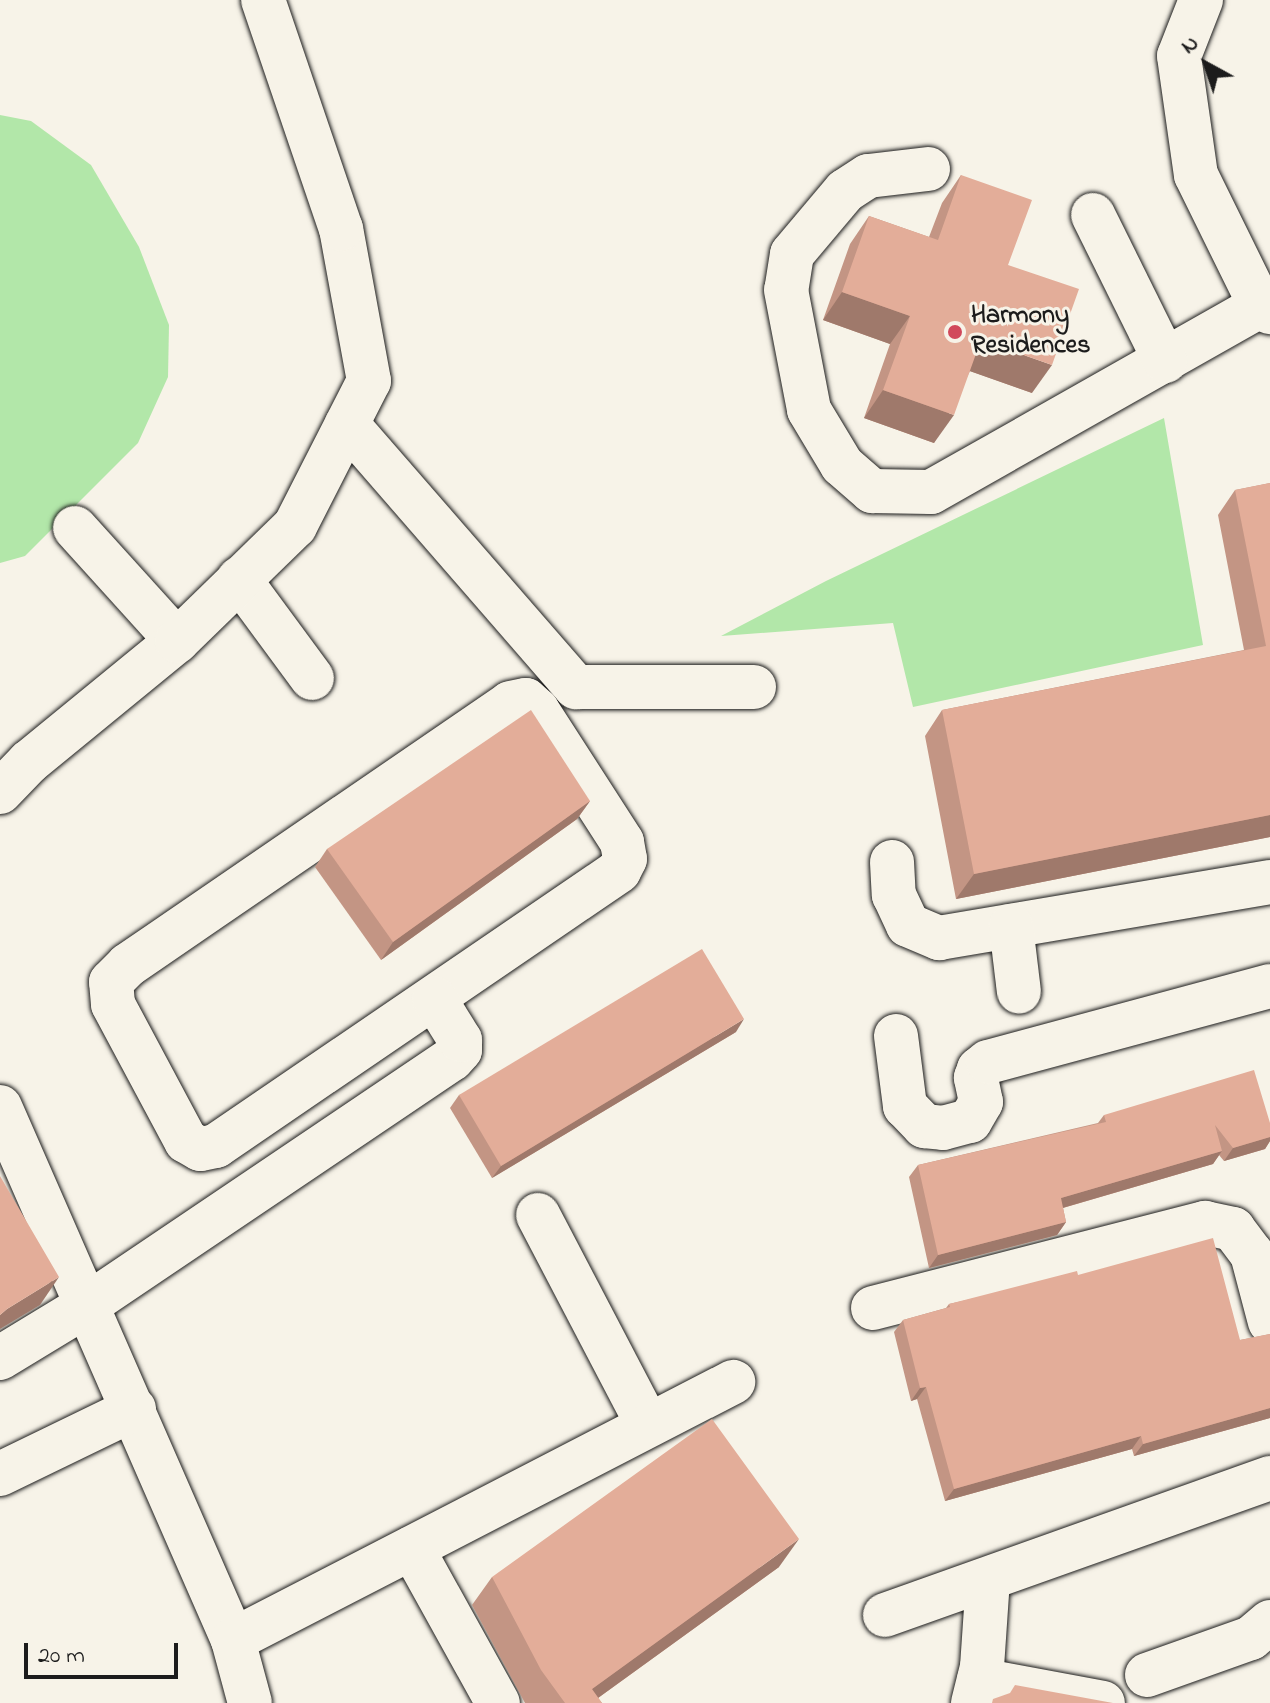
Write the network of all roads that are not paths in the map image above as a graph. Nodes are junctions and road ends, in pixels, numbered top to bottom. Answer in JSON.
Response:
{"nodes":[{"id":1,"x":263,"y":0,"type":"edge"},
{"id":2,"x":1201,"y":0,"type":"edge"},
{"id":3,"x":928,"y":169,"type":"dead end"},
{"id":4,"x":1093,"y":215,"type":"dead end"},
{"id":5,"x":1267,"y":308,"type":"edge"},
{"id":6,"x":1165,"y":361,"type":"junction"},
{"id":7,"x":347,"y":424,"type":"junction"},
{"id":8,"x":75,"y":528,"type":"dead end"},
{"id":9,"x":239,"y":579,"type":"junction"},
{"id":10,"x":177,"y":641,"type":"junction"},
{"id":11,"x":312,"y":678,"type":"dead end"},
{"id":12,"x":754,"y":687,"type":"dead end"},
{"id":13,"x":0,"y":792,"type":"edge"},
{"id":14,"x":892,"y":862,"type":"dead end"},
{"id":15,"x":1270,"y":882,"type":"edge"},
{"id":16,"x":1011,"y":926,"type":"junction"},
{"id":17,"x":1270,"y":986,"type":"edge"},
{"id":18,"x":1019,"y":992,"type":"dead end"},
{"id":19,"x":434,"y":998,"type":"junction"},
{"id":20,"x":896,"y":1036,"type":"dead end"},
{"id":21,"x":0,"y":1107,"type":"edge"},
{"id":22,"x":538,"y":1215,"type":"dead end"},
{"id":23,"x":87,"y":1305,"type":"junction"},
{"id":24,"x":873,"y":1308,"type":"dead end"},
{"id":25,"x":1270,"y":1322,"type":"edge"},
{"id":26,"x":0,"y":1358,"type":"edge"},
{"id":27,"x":733,"y":1382,"type":"dead end"},
{"id":28,"x":134,"y":1409,"type":"junction"},
{"id":29,"x":648,"y":1425,"type":"junction"},
{"id":30,"x":0,"y":1474,"type":"edge"},
{"id":31,"x":1270,"y":1478,"type":"edge"},
{"id":32,"x":412,"y":1548,"type":"junction"},
{"id":33,"x":988,"y":1579,"type":"junction"},
{"id":34,"x":885,"y":1615,"type":"dead end"},
{"id":35,"x":1270,"y":1622,"type":"edge"},
{"id":36,"x":233,"y":1640,"type":"junction"},
{"id":37,"x":1147,"y":1675,"type":"dead end"},
{"id":38,"x":976,"y":1691,"type":"edge"},
{"id":39,"x":250,"y":1703,"type":"edge"},
{"id":40,"x":498,"y":1703,"type":"edge"},
{"id":41,"x":1103,"y":1703,"type":"edge"}],
"edges":[{"from":1,"to":7,"type":"street"},
{"from":2,"to":5,"type":"street"},
{"from":3,"to":6,"type":"street"},
{"from":4,"to":6,"type":"street"},
{"from":5,"to":6,"type":"street"},
{"from":7,"to":9,"type":"street"},
{"from":7,"to":12,"type":"street"},
{"from":8,"to":10,"type":"street"},
{"from":9,"to":10,"type":"street"},
{"from":9,"to":11,"type":"street"},
{"from":10,"to":13,"type":"street"},
{"from":14,"to":16,"type":"street"},
{"from":15,"to":16,"type":"street"},
{"from":16,"to":18,"type":"street"},
{"from":17,"to":20,"type":"street"},
{"from":19,"to":19,"type":"street"},
{"from":19,"to":23,"type":"street"},
{"from":21,"to":23,"type":"street"},
{"from":22,"to":29,"type":"street"},
{"from":23,"to":26,"type":"street"},
{"from":23,"to":28,"type":"street"},
{"from":24,"to":25,"type":"street"},
{"from":27,"to":29,"type":"street"},
{"from":28,"to":30,"type":"street"},
{"from":28,"to":36,"type":"street"},
{"from":29,"to":32,"type":"street"},
{"from":31,"to":33,"type":"street"},
{"from":32,"to":36,"type":"street"},
{"from":32,"to":40,"type":"street"},
{"from":33,"to":34,"type":"street"},
{"from":33,"to":38,"type":"street"},
{"from":35,"to":37,"type":"street"},
{"from":36,"to":39,"type":"street"},
{"from":38,"to":41,"type":"street"}]}
